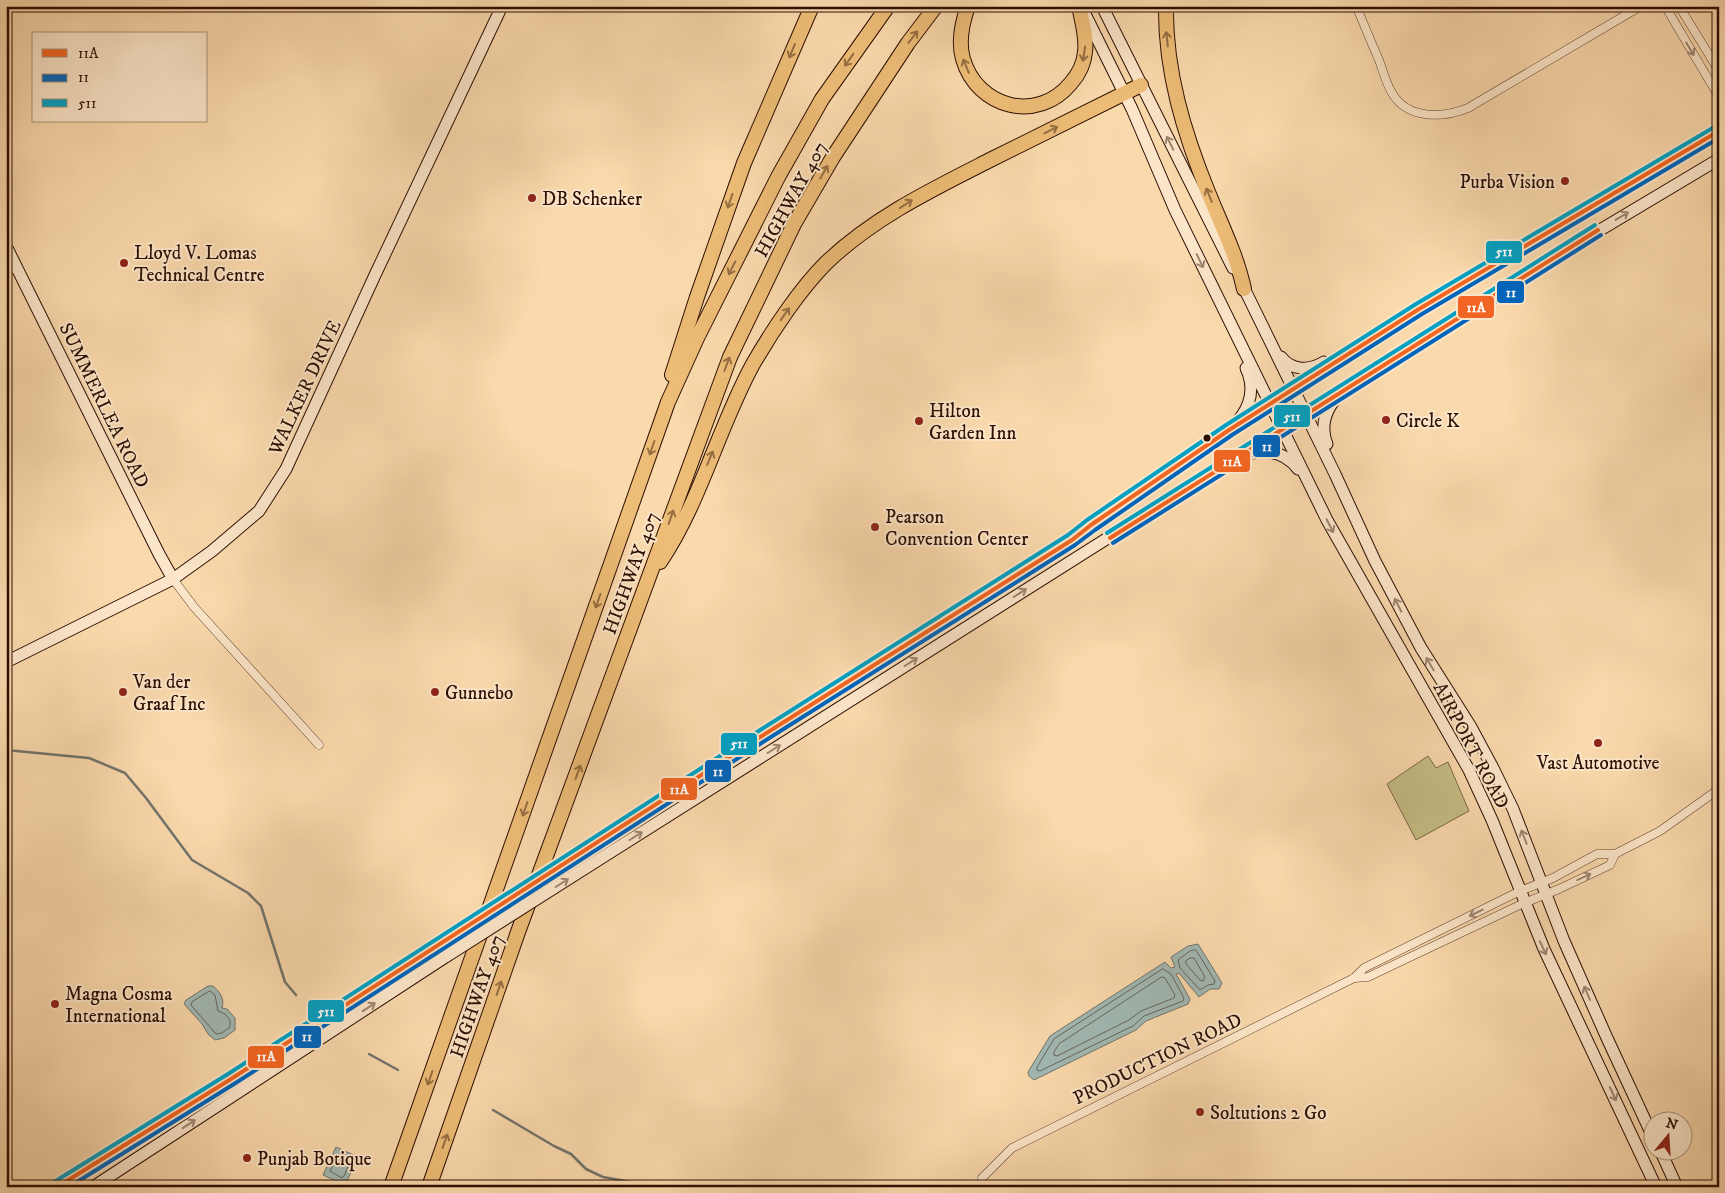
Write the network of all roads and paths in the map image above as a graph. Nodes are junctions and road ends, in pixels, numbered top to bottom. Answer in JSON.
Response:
{"nodes":[{"id":1,"x":502,"y":6,"type":"edge"},
{"id":2,"x":812,"y":6,"type":"edge"},
{"id":3,"x":888,"y":6,"type":"edge"},
{"id":4,"x":936,"y":6,"type":"edge"},
{"id":5,"x":968,"y":6,"type":"edge"},
{"id":6,"x":1080,"y":6,"type":"edge"},
{"id":7,"x":1102,"y":6,"type":"edge"},
{"id":8,"x":1166,"y":6,"type":"edge"},
{"id":9,"x":1356,"y":6,"type":"edge"},
{"id":10,"x":1641,"y":6,"type":"edge"},
{"id":11,"x":1667,"y":6,"type":"edge"},
{"id":12,"x":1678,"y":6,"type":"edge"},
{"id":13,"x":1719,"y":71,"type":"edge"},
{"id":14,"x":1141,"y":85,"type":"junction"},
{"id":15,"x":1124,"y":94,"type":"junction"},
{"id":16,"x":1719,"y":97,"type":"edge"},
{"id":17,"x":1719,"y":132,"type":"edge"},
{"id":18,"x":1719,"y":159,"type":"edge"},
{"id":19,"x":6,"y":246,"type":"edge"},
{"id":20,"x":1244,"y":290,"type":"junction"},
{"id":21,"x":1231,"y":325,"type":"junction"},
{"id":22,"x":1271,"y":343,"type":"junction"},
{"id":23,"x":1346,"y":356,"type":"junction"},
{"id":24,"x":1294,"y":389,"type":"junction"},
{"id":25,"x":1343,"y":390,"type":"junction"},
{"id":26,"x":668,"y":402,"type":"junction"},
{"id":27,"x":1271,"y":404,"type":"junction"},
{"id":28,"x":1306,"y":414,"type":"junction"},
{"id":29,"x":1283,"y":428,"type":"junction"},
{"id":30,"x":1229,"y":430,"type":"junction"},
{"id":31,"x":1237,"y":457,"type":"junction"},
{"id":32,"x":1335,"y":474,"type":"junction"},
{"id":33,"x":1309,"y":483,"type":"junction"},
{"id":34,"x":173,"y":579,"type":"junction"},
{"id":35,"x":649,"y":579,"type":"junction"},
{"id":36,"x":6,"y":662,"type":"edge"},
{"id":37,"x":319,"y":745,"type":"dead end"},
{"id":38,"x":1719,"y":789,"type":"edge"},
{"id":39,"x":1615,"y":854,"type":"junction"},
{"id":40,"x":1542,"y":883,"type":"junction"},
{"id":41,"x":1520,"y":891,"type":"junction"},
{"id":42,"x":1547,"y":894,"type":"junction"},
{"id":43,"x":1524,"y":903,"type":"junction"},
{"id":44,"x":1354,"y":978,"type":"junction"},
{"id":45,"x":1642,"y":1113,"type":"edge"},
{"id":46,"x":1664,"y":1160,"type":"edge"},
{"id":47,"x":982,"y":1178,"type":"dead end"},
{"id":48,"x":57,"y":1187,"type":"edge"},
{"id":49,"x":93,"y":1187,"type":"edge"},
{"id":50,"x":392,"y":1187,"type":"edge"},
{"id":51,"x":428,"y":1187,"type":"edge"},
{"id":52,"x":1656,"y":1187,"type":"edge"},
{"id":53,"x":1676,"y":1187,"type":"edge"}],
"edges":[{"from":1,"to":34,"type":"main road","name":"WALKER DRIVE"},
{"from":2,"to":26,"type":"highway","one_way":true},
{"from":3,"to":26,"type":"highway","name":"HIGHWAY 407","one_way":true},
{"from":35,"to":4,"type":"highway","name":"HIGHWAY 407","one_way":true},
{"from":6,"to":5,"type":"highway","one_way":true},
{"from":6,"to":15,"type":"main road","name":"AIRPORT ROAD"},
{"from":7,"to":14,"type":"main road","name":"AIRPORT ROAD"},
{"from":20,"to":8,"type":"highway","one_way":true},
{"from":9,"to":10,"type":"street"},
{"from":11,"to":16,"type":"street","one_way":true},
{"from":12,"to":13,"type":"street"},
{"from":14,"to":15,"type":"highway"},
{"from":20,"to":14,"type":"main road","name":"AIRPORT ROAD","one_way":true},
{"from":15,"to":21,"type":"main road","name":"AIRPORT ROAD","one_way":true},
{"from":35,"to":15,"type":"highway","one_way":true},
{"from":17,"to":23,"type":"main road"},
{"from":25,"to":18,"type":"main road","one_way":true},
{"from":19,"to":34,"type":"main road","name":"SUMMERLEA ROAD"},
{"from":20,"to":22,"type":"main road","name":"AIRPORT ROAD"},
{"from":21,"to":27,"type":"main road","name":"AIRPORT ROAD"},
{"from":21,"to":30,"type":"main road"},
{"from":22,"to":23,"type":"main road"},
{"from":22,"to":24,"type":"main road","name":"AIRPORT ROAD"},
{"from":23,"to":24,"type":"main road"},
{"from":24,"to":27,"type":"main road"},
{"from":24,"to":28,"type":"main road","name":"AIRPORT ROAD"},
{"from":25,"to":28,"type":"main road"},
{"from":25,"to":32,"type":"main road"},
{"from":26,"to":50,"type":"highway","name":"HIGHWAY 407","one_way":true},
{"from":27,"to":29,"type":"main road","name":"AIRPORT ROAD"},
{"from":27,"to":30,"type":"main road"},
{"from":28,"to":29,"type":"main road"},
{"from":28,"to":32,"type":"main road","name":"AIRPORT ROAD"},
{"from":29,"to":31,"type":"main road"},
{"from":29,"to":33,"type":"main road","name":"AIRPORT ROAD"},
{"from":30,"to":48,"type":"main road","bridge":true},
{"from":31,"to":33,"type":"main road"},
{"from":49,"to":31,"type":"main road","one_way":true,"bridge":true},
{"from":40,"to":32,"type":"main road","name":"AIRPORT ROAD","one_way":true},
{"from":33,"to":41,"type":"main road","name":"AIRPORT ROAD","one_way":true},
{"from":34,"to":36,"type":"main road","name":"WALKER DRIVE"},
{"from":34,"to":37,"type":"street"},
{"from":51,"to":35,"type":"highway","name":"HIGHWAY 407","one_way":true},
{"from":38,"to":39,"type":"street"},
{"from":39,"to":40,"type":"street","name":"PRODUCTION ROAD"},
{"from":42,"to":39,"type":"street","name":"PRODUCTION ROAD","one_way":true},
{"from":40,"to":41,"type":"street","name":"PRODUCTION ROAD"},
{"from":40,"to":42,"type":"main road","name":"AIRPORT ROAD"},
{"from":41,"to":43,"type":"main road","name":"AIRPORT ROAD"},
{"from":41,"to":44,"type":"street","name":"PRODUCTION ROAD","one_way":true},
{"from":42,"to":43,"type":"street","name":"PRODUCTION ROAD"},
{"from":45,"to":42,"type":"main road","name":"AIRPORT ROAD","one_way":true},
{"from":43,"to":44,"type":"street","name":"PRODUCTION ROAD"},
{"from":43,"to":52,"type":"main road","name":"AIRPORT ROAD","one_way":true},
{"from":44,"to":47,"type":"street","name":"PRODUCTION ROAD"},
{"from":46,"to":53,"type":"main road"}]}
